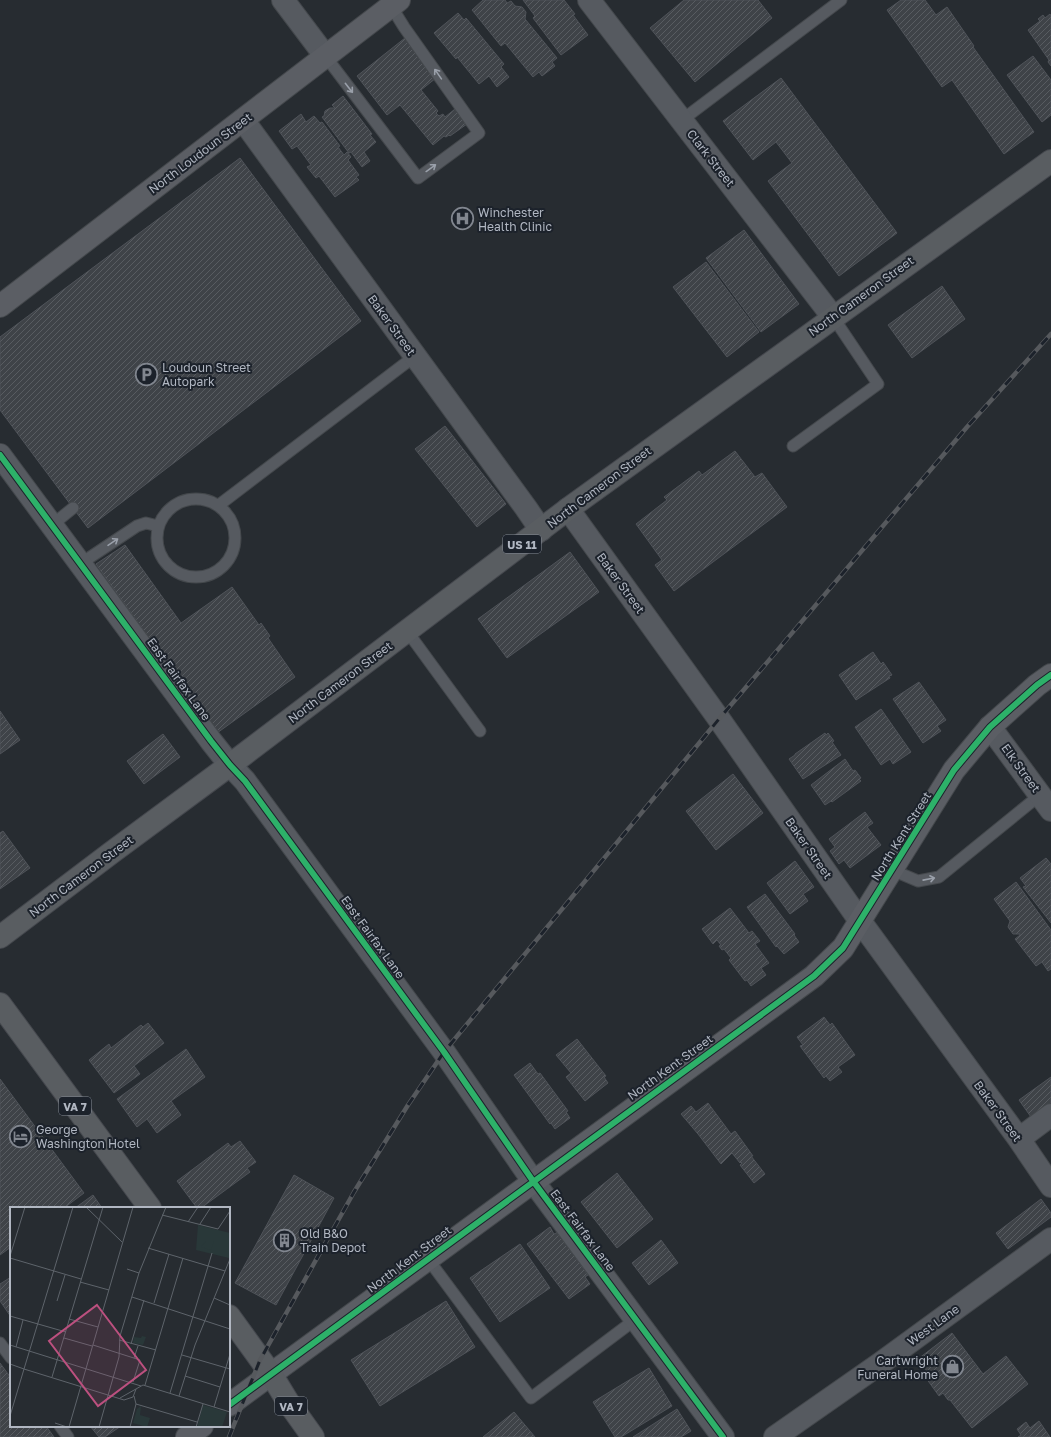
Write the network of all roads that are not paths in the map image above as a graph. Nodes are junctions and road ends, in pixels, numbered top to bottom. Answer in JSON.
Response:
{"nodes":[{"id":1,"x":283,"y":0,"type":"edge"},
{"id":2,"x":589,"y":0,"type":"edge"},
{"id":3,"x":841,"y":0,"type":"edge"},
{"id":4,"x":395,"y":3,"type":"edge"},
{"id":5,"x":326,"y":57,"type":"junction"},
{"id":6,"x":244,"y":120,"type":"junction"},
{"id":7,"x":682,"y":120,"type":"junction"},
{"id":8,"x":1051,"y":161,"type":"edge"},
{"id":9,"x":0,"y":306,"type":"edge"},
{"id":10,"x":833,"y":317,"type":"junction"},
{"id":11,"x":414,"y":356,"type":"junction"},
{"id":12,"x":793,"y":446,"type":"dead end"},
{"id":13,"x":0,"y":455,"type":"edge"},
{"id":14,"x":219,"y":506,"type":"junction"},
{"id":15,"x":73,"y":508,"type":"dead end"},
{"id":16,"x":568,"y":509,"type":"junction"},
{"id":17,"x":52,"y":525,"type":"junction"},
{"id":18,"x":158,"y":526,"type":"junction"},
{"id":19,"x":541,"y":530,"type":"junction"},
{"id":20,"x":80,"y":564,"type":"junction"},
{"id":21,"x":407,"y":631,"type":"junction"},
{"id":22,"x":1051,"y":675,"type":"edge"},
{"id":23,"x":990,"y":727,"type":"junction"},
{"id":24,"x":480,"y":731,"type":"dead end"},
{"id":25,"x":230,"y":765,"type":"junction"},
{"id":26,"x":1046,"y":802,"type":"edge"},
{"id":27,"x":892,"y":870,"type":"junction"},
{"id":28,"x":860,"y":921,"type":"junction"},
{"id":29,"x":0,"y":937,"type":"edge"},
{"id":30,"x":0,"y":1004,"type":"edge"},
{"id":31,"x":1051,"y":1115,"type":"edge"},
{"id":32,"x":1019,"y":1139,"type":"junction"},
{"id":33,"x":533,"y":1181,"type":"junction"},
{"id":34,"x":1051,"y":1186,"type":"edge"},
{"id":35,"x":149,"y":1207,"type":"edge"},
{"id":36,"x":1051,"y":1239,"type":"edge"},
{"id":37,"x":428,"y":1259,"type":"junction"},
{"id":38,"x":230,"y":1317,"type":"edge"},
{"id":39,"x":636,"y":1319,"type":"junction"},
{"id":40,"x":0,"y":1343,"type":"edge"},
{"id":41,"x":10,"y":1357,"type":"edge"},
{"id":42,"x":271,"y":1374,"type":"junction"},
{"id":43,"x":230,"y":1404,"type":"edge"},
{"id":44,"x":61,"y":1427,"type":"edge"},
{"id":45,"x":201,"y":1427,"type":"edge"},
{"id":46,"x":68,"y":1437,"type":"edge"},
{"id":47,"x":187,"y":1437,"type":"edge"},
{"id":48,"x":313,"y":1437,"type":"edge"},
{"id":49,"x":723,"y":1437,"type":"edge"},
{"id":50,"x":775,"y":1437,"type":"edge"}],
"edges":[{"from":1,"to":5,"type":"street"},
{"from":2,"to":7,"type":"street","name":"Clark Street"},
{"from":3,"to":7,"type":"lane"},
{"from":4,"to":5,"type":"street","name":"North Loudoun Street"},
{"from":5,"to":4,"type":"lane","one_way":true},
{"from":5,"to":6,"type":"street","name":"North Loudoun Street"},
{"from":6,"to":9,"type":"street","name":"North Loudoun Street"},
{"from":6,"to":11,"type":"street","name":"Baker Street"},
{"from":7,"to":10,"type":"street","name":"Clark Street"},
{"from":8,"to":10,"type":"main road","name":"North Cameron Street","number":"US 11"},
{"from":10,"to":12,"type":"lane"},
{"from":10,"to":16,"type":"main road","name":"North Cameron Street","number":"US 11"},
{"from":11,"to":14,"type":"lane"},
{"from":11,"to":19,"type":"street","name":"Baker Street"},
{"from":13,"to":17,"type":"street","name":"East Fairfax Lane"},
{"from":14,"to":18,"type":"lane"},
{"from":14,"to":18,"type":"lane"},
{"from":15,"to":17,"type":"lane"},
{"from":16,"to":19,"type":"main road","name":"North Cameron Street","number":"US 11"},
{"from":16,"to":28,"type":"street","name":"Baker Street"},
{"from":17,"to":20,"type":"street","name":"East Fairfax Lane"},
{"from":20,"to":18,"type":"lane","one_way":true},
{"from":19,"to":21,"type":"main road","name":"North Cameron Street","number":"US 11"},
{"from":20,"to":25,"type":"street","name":"East Fairfax Lane"},
{"from":21,"to":24,"type":"lane"},
{"from":21,"to":25,"type":"main road","name":"North Cameron Street","number":"US 11"},
{"from":22,"to":23,"type":"street","name":"North Kent Street"},
{"from":23,"to":26,"type":"street","name":"Elk Street"},
{"from":23,"to":27,"type":"street","name":"North Kent Street"},
{"from":25,"to":29,"type":"main road","name":"North Cameron Street","number":"US 11"},
{"from":25,"to":33,"type":"street","name":"East Fairfax Lane"},
{"from":27,"to":26,"type":"lane","one_way":true},
{"from":27,"to":28,"type":"street","name":"North Kent Street"},
{"from":28,"to":32,"type":"street","name":"Baker Street"},
{"from":28,"to":33,"type":"street","name":"North Kent Street"},
{"from":30,"to":35,"type":"main road","number":"VA 7"},
{"from":31,"to":32,"type":"street"},
{"from":32,"to":34,"type":"street","name":"Baker Street"},
{"from":33,"to":37,"type":"street","name":"North Kent Street"},
{"from":33,"to":39,"type":"street","name":"East Fairfax Lane"},
{"from":36,"to":50,"type":"street","name":"West Lane"},
{"from":37,"to":39,"type":"lane"},
{"from":37,"to":42,"type":"street","name":"North Kent Street"},
{"from":38,"to":42,"type":"main road","number":"VA 7"},
{"from":39,"to":49,"type":"street","name":"East Fairfax Lane"},
{"from":40,"to":41,"type":"lane"},
{"from":42,"to":43,"type":"street","name":"North Kent Street"},
{"from":42,"to":48,"type":"main road","number":"VA 7"},
{"from":44,"to":46,"type":"lane"},
{"from":45,"to":47,"type":"street"}]}
